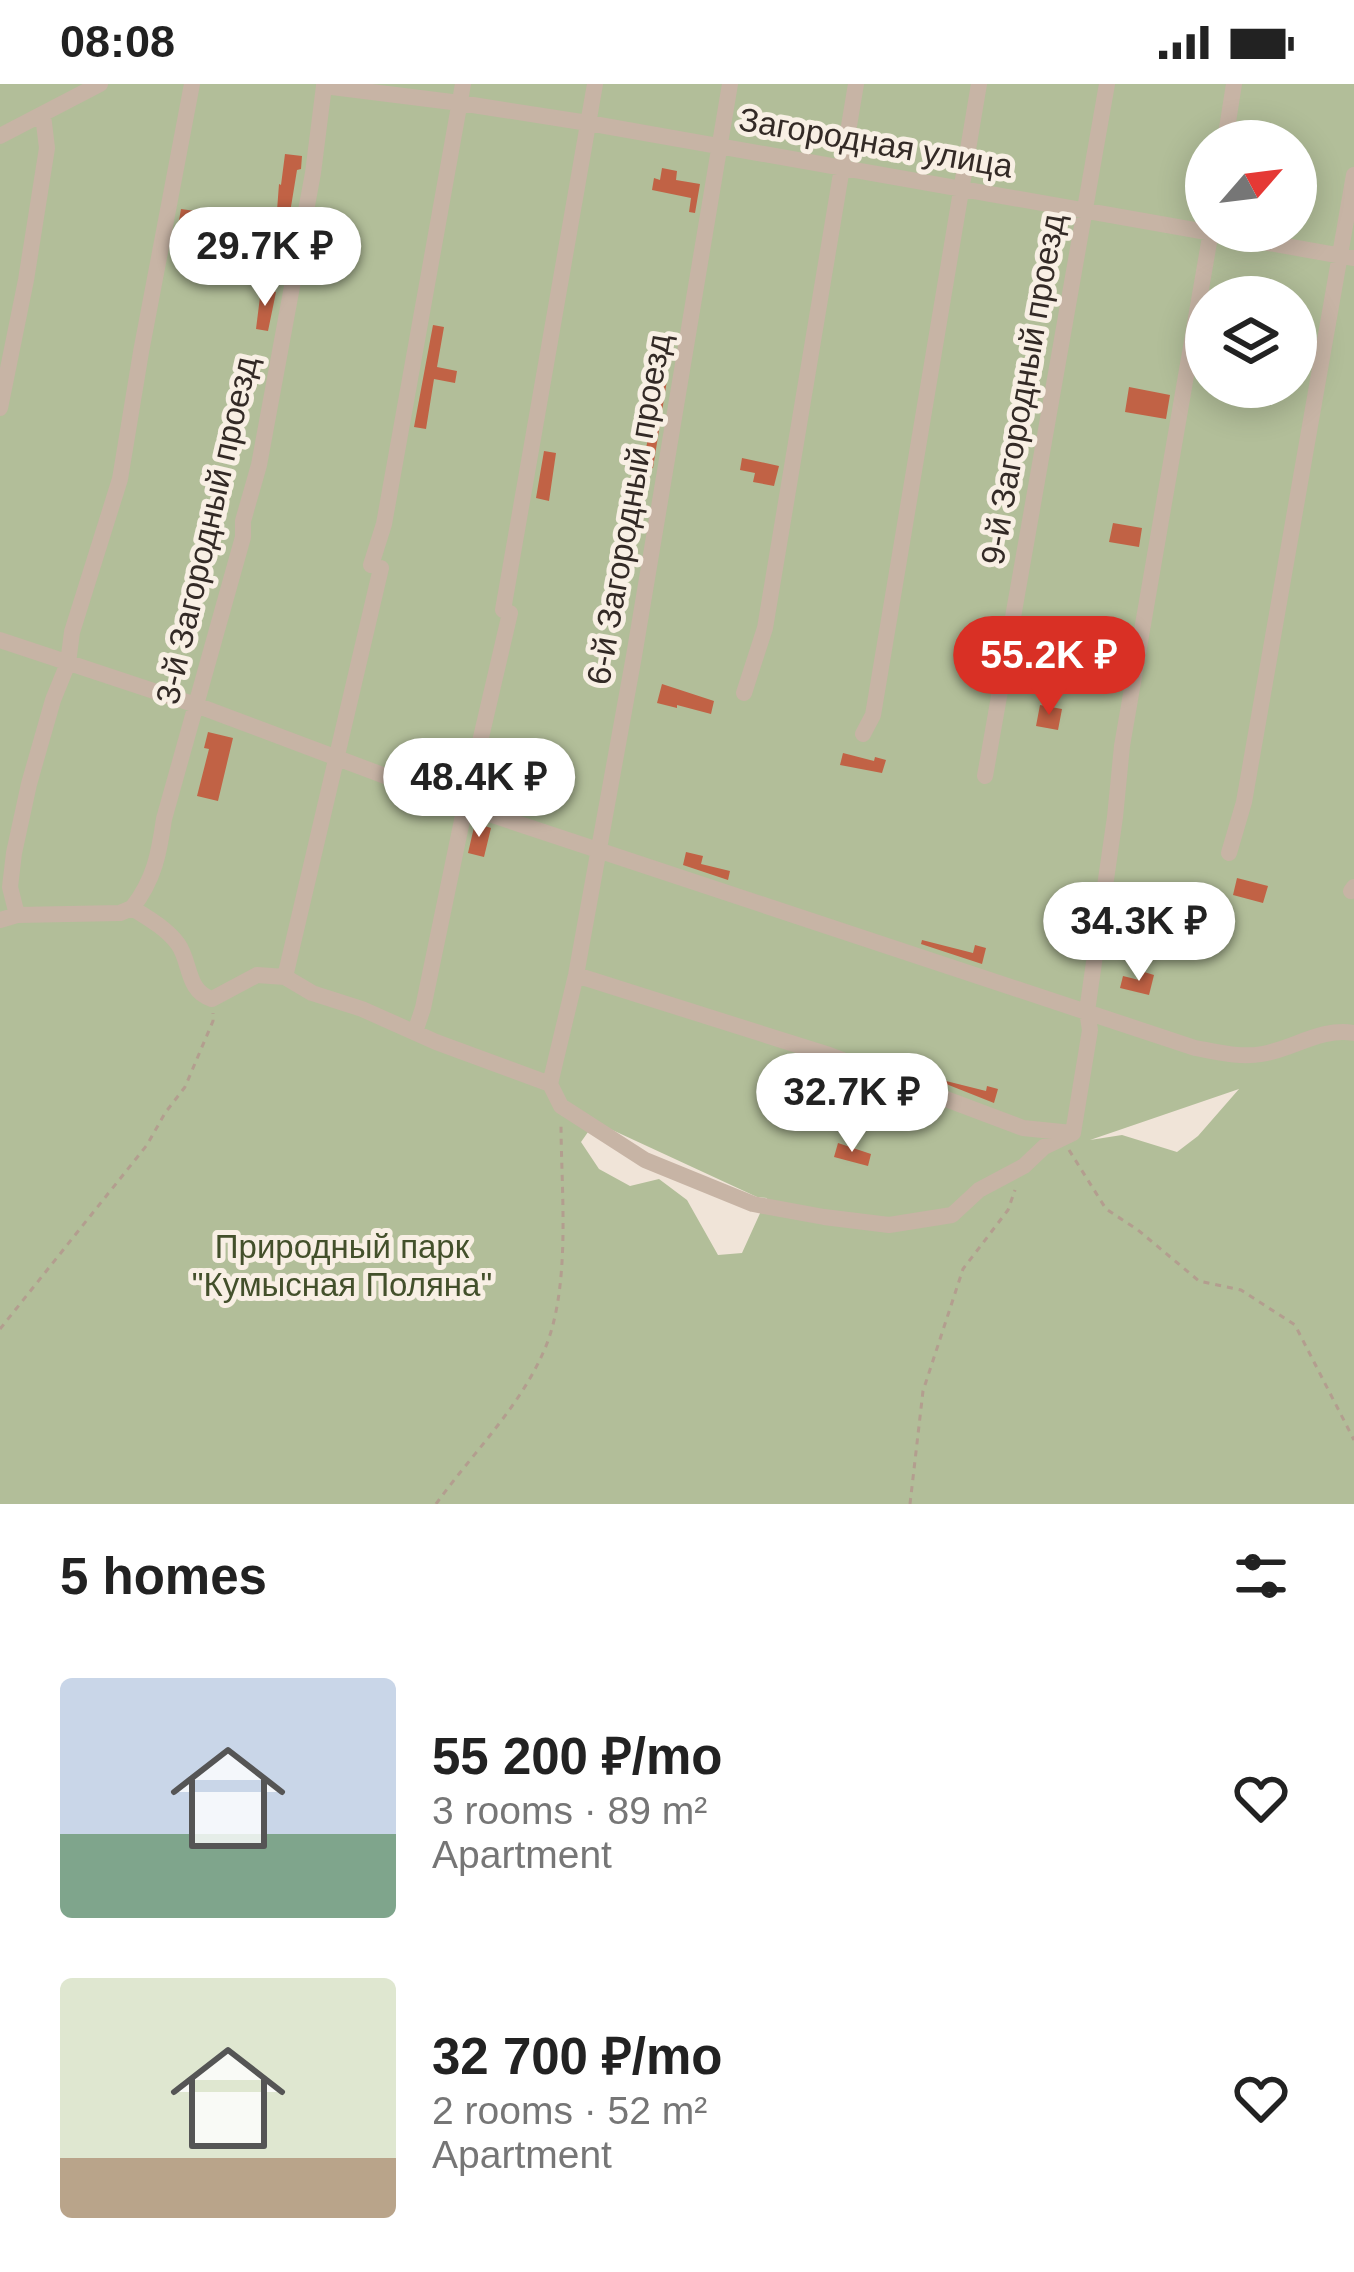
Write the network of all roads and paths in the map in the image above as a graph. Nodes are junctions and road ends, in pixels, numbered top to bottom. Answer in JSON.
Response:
{"nodes":[{"id":1,"x":100,"y":84,"type":"edge"},
{"id":2,"x":192,"y":84,"type":"edge"},
{"id":3,"x":596,"y":84,"type":"edge"},
{"id":4,"x":730,"y":84,"type":"edge"},
{"id":5,"x":856,"y":84,"type":"edge"},
{"id":6,"x":979,"y":84,"type":"edge"},
{"id":7,"x":1107,"y":84,"type":"edge"},
{"id":8,"x":1234,"y":84,"type":"edge"},
{"id":9,"x":324,"y":85,"type":"edge"},
{"id":10,"x":70,"y":92,"type":"edge"},
{"id":11,"x":461,"y":93,"type":"edge"},
{"id":12,"x":43,"y":115,"type":"junction"},
{"id":13,"x":1228,"y":120,"type":"edge"},
{"id":14,"x":588,"y":123,"type":"junction"},
{"id":15,"x":0,"y":136,"type":"edge"},
{"id":16,"x":719,"y":146,"type":"junction"},
{"id":17,"x":842,"y":166,"type":"junction"},
{"id":18,"x":1354,"y":176,"type":"edge"},
{"id":19,"x":962,"y":188,"type":"junction"},
{"id":20,"x":1084,"y":209,"type":"junction"},
{"id":21,"x":1185,"y":226,"type":"edge"},
{"id":22,"x":1317,"y":250,"type":"edge"},
{"id":23,"x":1207,"y":252,"type":"edge"},
{"id":24,"x":1348,"y":256,"type":"edge"},
{"id":25,"x":0,"y":408,"type":"edge"},
{"id":26,"x":0,"y":640,"type":"edge"},
{"id":27,"x":68,"y":663,"type":"junction"},
{"id":28,"x":744,"y":693,"type":"dead end"},
{"id":29,"x":196,"y":705,"type":"junction"},
{"id":30,"x":862,"y":734,"type":"dead end"},
{"id":31,"x":337,"y":757,"type":"junction"},
{"id":32,"x":985,"y":776,"type":"dead end"},
{"id":33,"x":465,"y":806,"type":"junction"},
{"id":34,"x":598,"y":848,"type":"junction"},
{"id":35,"x":1229,"y":853,"type":"dead end"},
{"id":36,"x":131,"y":908,"type":"junction"},
{"id":37,"x":8,"y":918,"type":"edge"},
{"id":38,"x":576,"y":974,"type":"junction"},
{"id":39,"x":285,"y":976,"type":"junction"},
{"id":40,"x":212,"y":999,"type":"junction"},
{"id":41,"x":1087,"y":1011,"type":"junction"},
{"id":42,"x":415,"y":1032,"type":"junction"},
{"id":43,"x":1354,"y":1033,"type":"edge"},
{"id":44,"x":550,"y":1084,"type":"junction"},
{"id":45,"x":561,"y":1106,"type":"junction"},
{"id":46,"x":1073,"y":1133,"type":"junction"},
{"id":47,"x":1024,"y":1166,"type":"junction"},
{"id":48,"x":0,"y":1329,"type":"edge"},
{"id":49,"x":1354,"y":1440,"type":"edge"},
{"id":50,"x":436,"y":1504,"type":"edge"},
{"id":51,"x":910,"y":1504,"type":"edge"}],
"edges":[{"from":1,"to":10,"type":"street"},
{"from":2,"to":27,"type":"street"},
{"from":3,"to":14,"type":"street"},
{"from":4,"to":16,"type":"street","name":"6-й Загородный проезд"},
{"from":5,"to":17,"type":"street"},
{"from":6,"to":19,"type":"street"},
{"from":7,"to":20,"type":"street","name":"9-й Загородный проезд"},
{"from":8,"to":13,"type":"street"},
{"from":9,"to":11,"type":"street","name":"Загородная улица"},
{"from":9,"to":29,"type":"street","name":"3-й Загородный проезд"},
{"from":10,"to":12,"type":"street"},
{"from":11,"to":14,"type":"street","name":"Загородная улица"},
{"from":11,"to":31,"type":"street"},
{"from":12,"to":15,"type":"street"},
{"from":12,"to":25,"type":"street"},
{"from":14,"to":16,"type":"street","name":"Загородная улица"},
{"from":14,"to":33,"type":"street"},
{"from":16,"to":17,"type":"street","name":"Загородная улица"},
{"from":16,"to":34,"type":"street","name":"6-й Загородный проезд"},
{"from":17,"to":19,"type":"street","name":"Загородная улица"},
{"from":17,"to":28,"type":"street"},
{"from":18,"to":24,"type":"street"},
{"from":19,"to":20,"type":"street","name":"Загородная улица"},
{"from":19,"to":30,"type":"street"},
{"from":20,"to":21,"type":"street","name":"Загородная улица"},
{"from":20,"to":32,"type":"street","name":"9-й Загородный проезд"},
{"from":22,"to":24,"type":"street","name":"Загородная улица"},
{"from":23,"to":41,"type":"street"},
{"from":24,"to":35,"type":"street"},
{"from":26,"to":27,"type":"street"},
{"from":27,"to":29,"type":"street"},
{"from":27,"to":37,"type":"street"},
{"from":29,"to":31,"type":"street"},
{"from":29,"to":36,"type":"street","name":"3-й Загородный проезд"},
{"from":31,"to":33,"type":"street"},
{"from":31,"to":39,"type":"street"},
{"from":33,"to":34,"type":"street"},
{"from":33,"to":42,"type":"street"},
{"from":34,"to":38,"type":"street","name":"6-й Загородный проезд"},
{"from":34,"to":41,"type":"street"},
{"from":36,"to":37,"type":"street"},
{"from":36,"to":40,"type":"street"},
{"from":38,"to":44,"type":"street","name":"6-й Загородный проезд"},
{"from":38,"to":46,"type":"street"},
{"from":39,"to":40,"type":"street"},
{"from":39,"to":42,"type":"street"},
{"from":40,"to":48,"type":"path"},
{"from":41,"to":43,"type":"street"},
{"from":41,"to":46,"type":"street"},
{"from":42,"to":44,"type":"street"},
{"from":44,"to":45,"type":"street"},
{"from":45,"to":47,"type":"street"},
{"from":45,"to":50,"type":"path"},
{"from":46,"to":47,"type":"street"},
{"from":46,"to":49,"type":"path"},
{"from":47,"to":51,"type":"path"}]}
